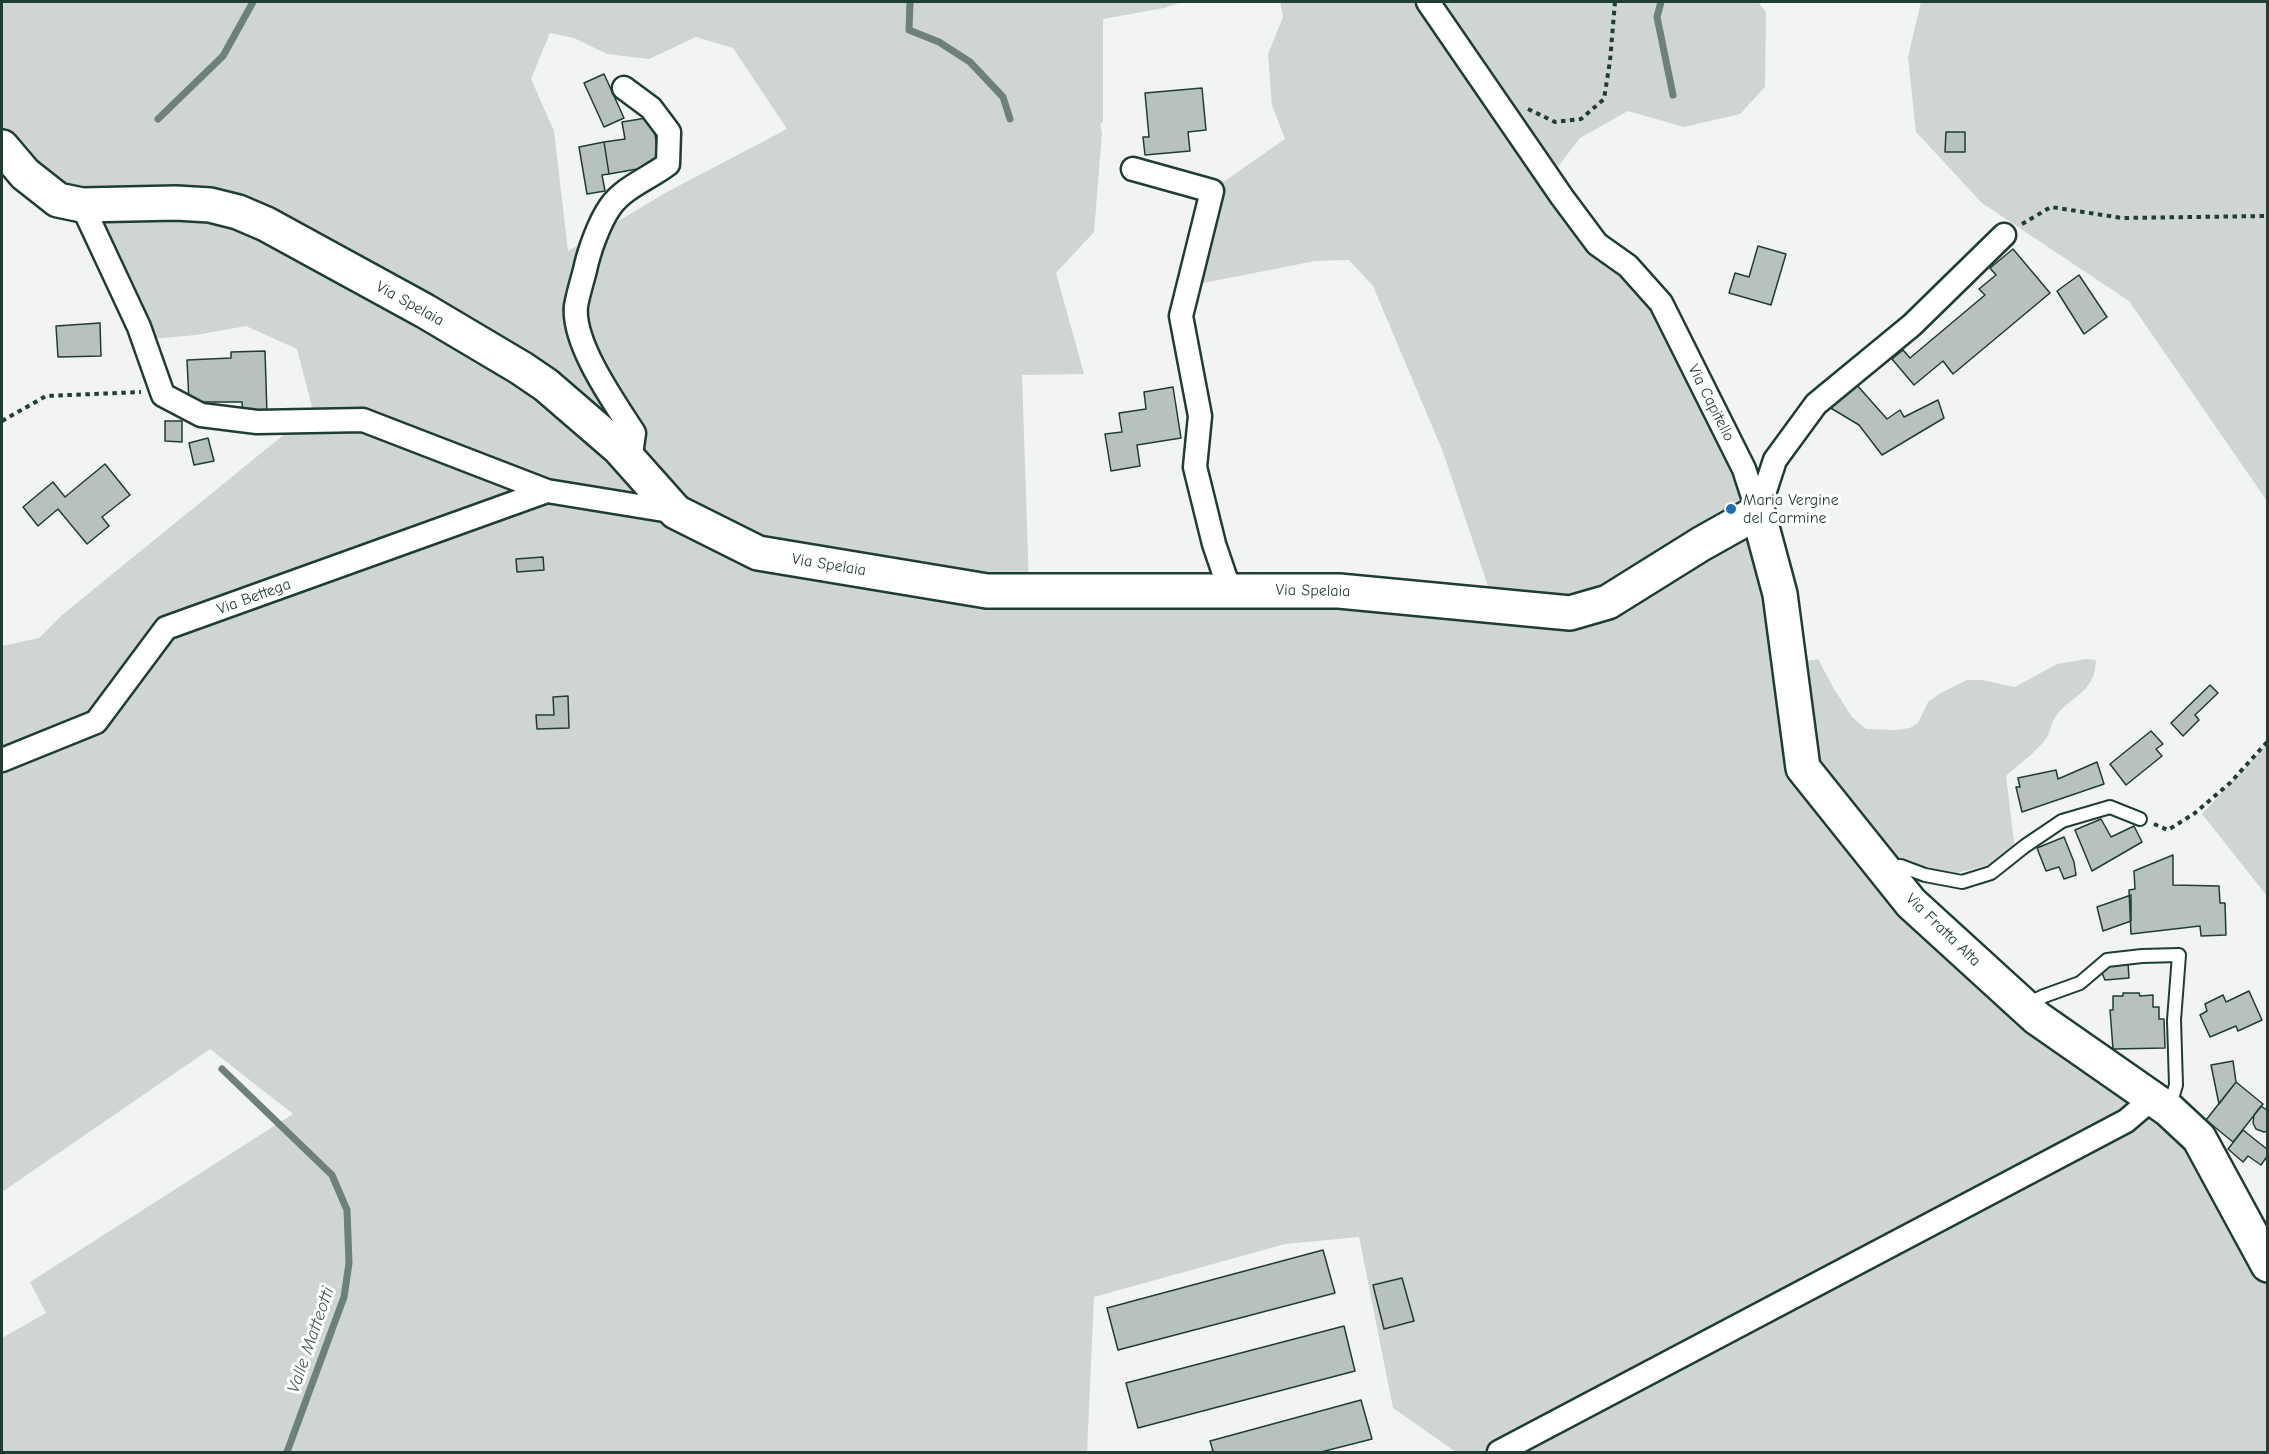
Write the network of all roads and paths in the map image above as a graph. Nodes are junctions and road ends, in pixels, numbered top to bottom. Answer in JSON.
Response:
{"nodes":[{"id":1,"x":1428,"y":2,"type":"edge"},
{"id":2,"x":1615,"y":2,"type":"edge"},
{"id":3,"x":624,"y":88,"type":"dead end"},
{"id":4,"x":1526,"y":108,"type":"dead end"},
{"id":5,"x":2,"y":147,"type":"edge"},
{"id":6,"x":1133,"y":168,"type":"dead end"},
{"id":7,"x":82,"y":205,"type":"junction"},
{"id":8,"x":2268,"y":216,"type":"edge"},
{"id":9,"x":2004,"y":235,"type":"joint"},
{"id":10,"x":163,"y":395,"type":"junction"},
{"id":11,"x":2,"y":421,"type":"edge"},
{"id":12,"x":630,"y":460,"type":"junction"},
{"id":13,"x":547,"y":491,"type":"junction"},
{"id":14,"x":676,"y":512,"type":"junction"},
{"id":15,"x":1758,"y":512,"type":"junction"},
{"id":16,"x":1230,"y":591,"type":"junction"},
{"id":17,"x":2268,"y":741,"type":"edge"},
{"id":18,"x":2,"y":760,"type":"edge"},
{"id":19,"x":2140,"y":819,"type":"joint"},
{"id":20,"x":1884,"y":869,"type":"junction"},
{"id":21,"x":2024,"y":1006,"type":"junction"},
{"id":22,"x":2161,"y":1104,"type":"junction"},
{"id":23,"x":2268,"y":1265,"type":"edge"},
{"id":24,"x":1499,"y":1452,"type":"edge"}],
"edges":[{"from":1,"to":15,"type":"street","name":"Via Capitello"},
{"from":2,"to":4,"type":"path"},
{"from":3,"to":12,"type":"street"},
{"from":5,"to":7,"type":"street","name":"Via Spelaia"},
{"from":6,"to":16,"type":"street"},
{"from":7,"to":10,"type":"street"},
{"from":7,"to":12,"type":"street","name":"Via Spelaia"},
{"from":8,"to":9,"type":"path"},
{"from":9,"to":15,"type":"street"},
{"from":10,"to":11,"type":"path"},
{"from":10,"to":13,"type":"street","name":"Via Bettega"},
{"from":12,"to":14,"type":"street","name":"Via Spelaia"},
{"from":13,"to":14,"type":"street","name":"Via Bettega"},
{"from":13,"to":18,"type":"street","name":"Via Bettega"},
{"from":14,"to":16,"type":"street","name":"Via Spelaia"},
{"from":15,"to":16,"type":"street","name":"Via Spelaia"},
{"from":15,"to":20,"type":"street","name":"Via Fratta Alta"},
{"from":17,"to":19,"type":"path"},
{"from":19,"to":20,"type":"lane"},
{"from":20,"to":21,"type":"street","name":"Via Fratta Alta"},
{"from":21,"to":22,"type":"street","name":"Via Fratta Alta"},
{"from":21,"to":22,"type":"lane"},
{"from":22,"to":23,"type":"street","name":"Via Fratta Alta"},
{"from":22,"to":24,"type":"street"}]}
